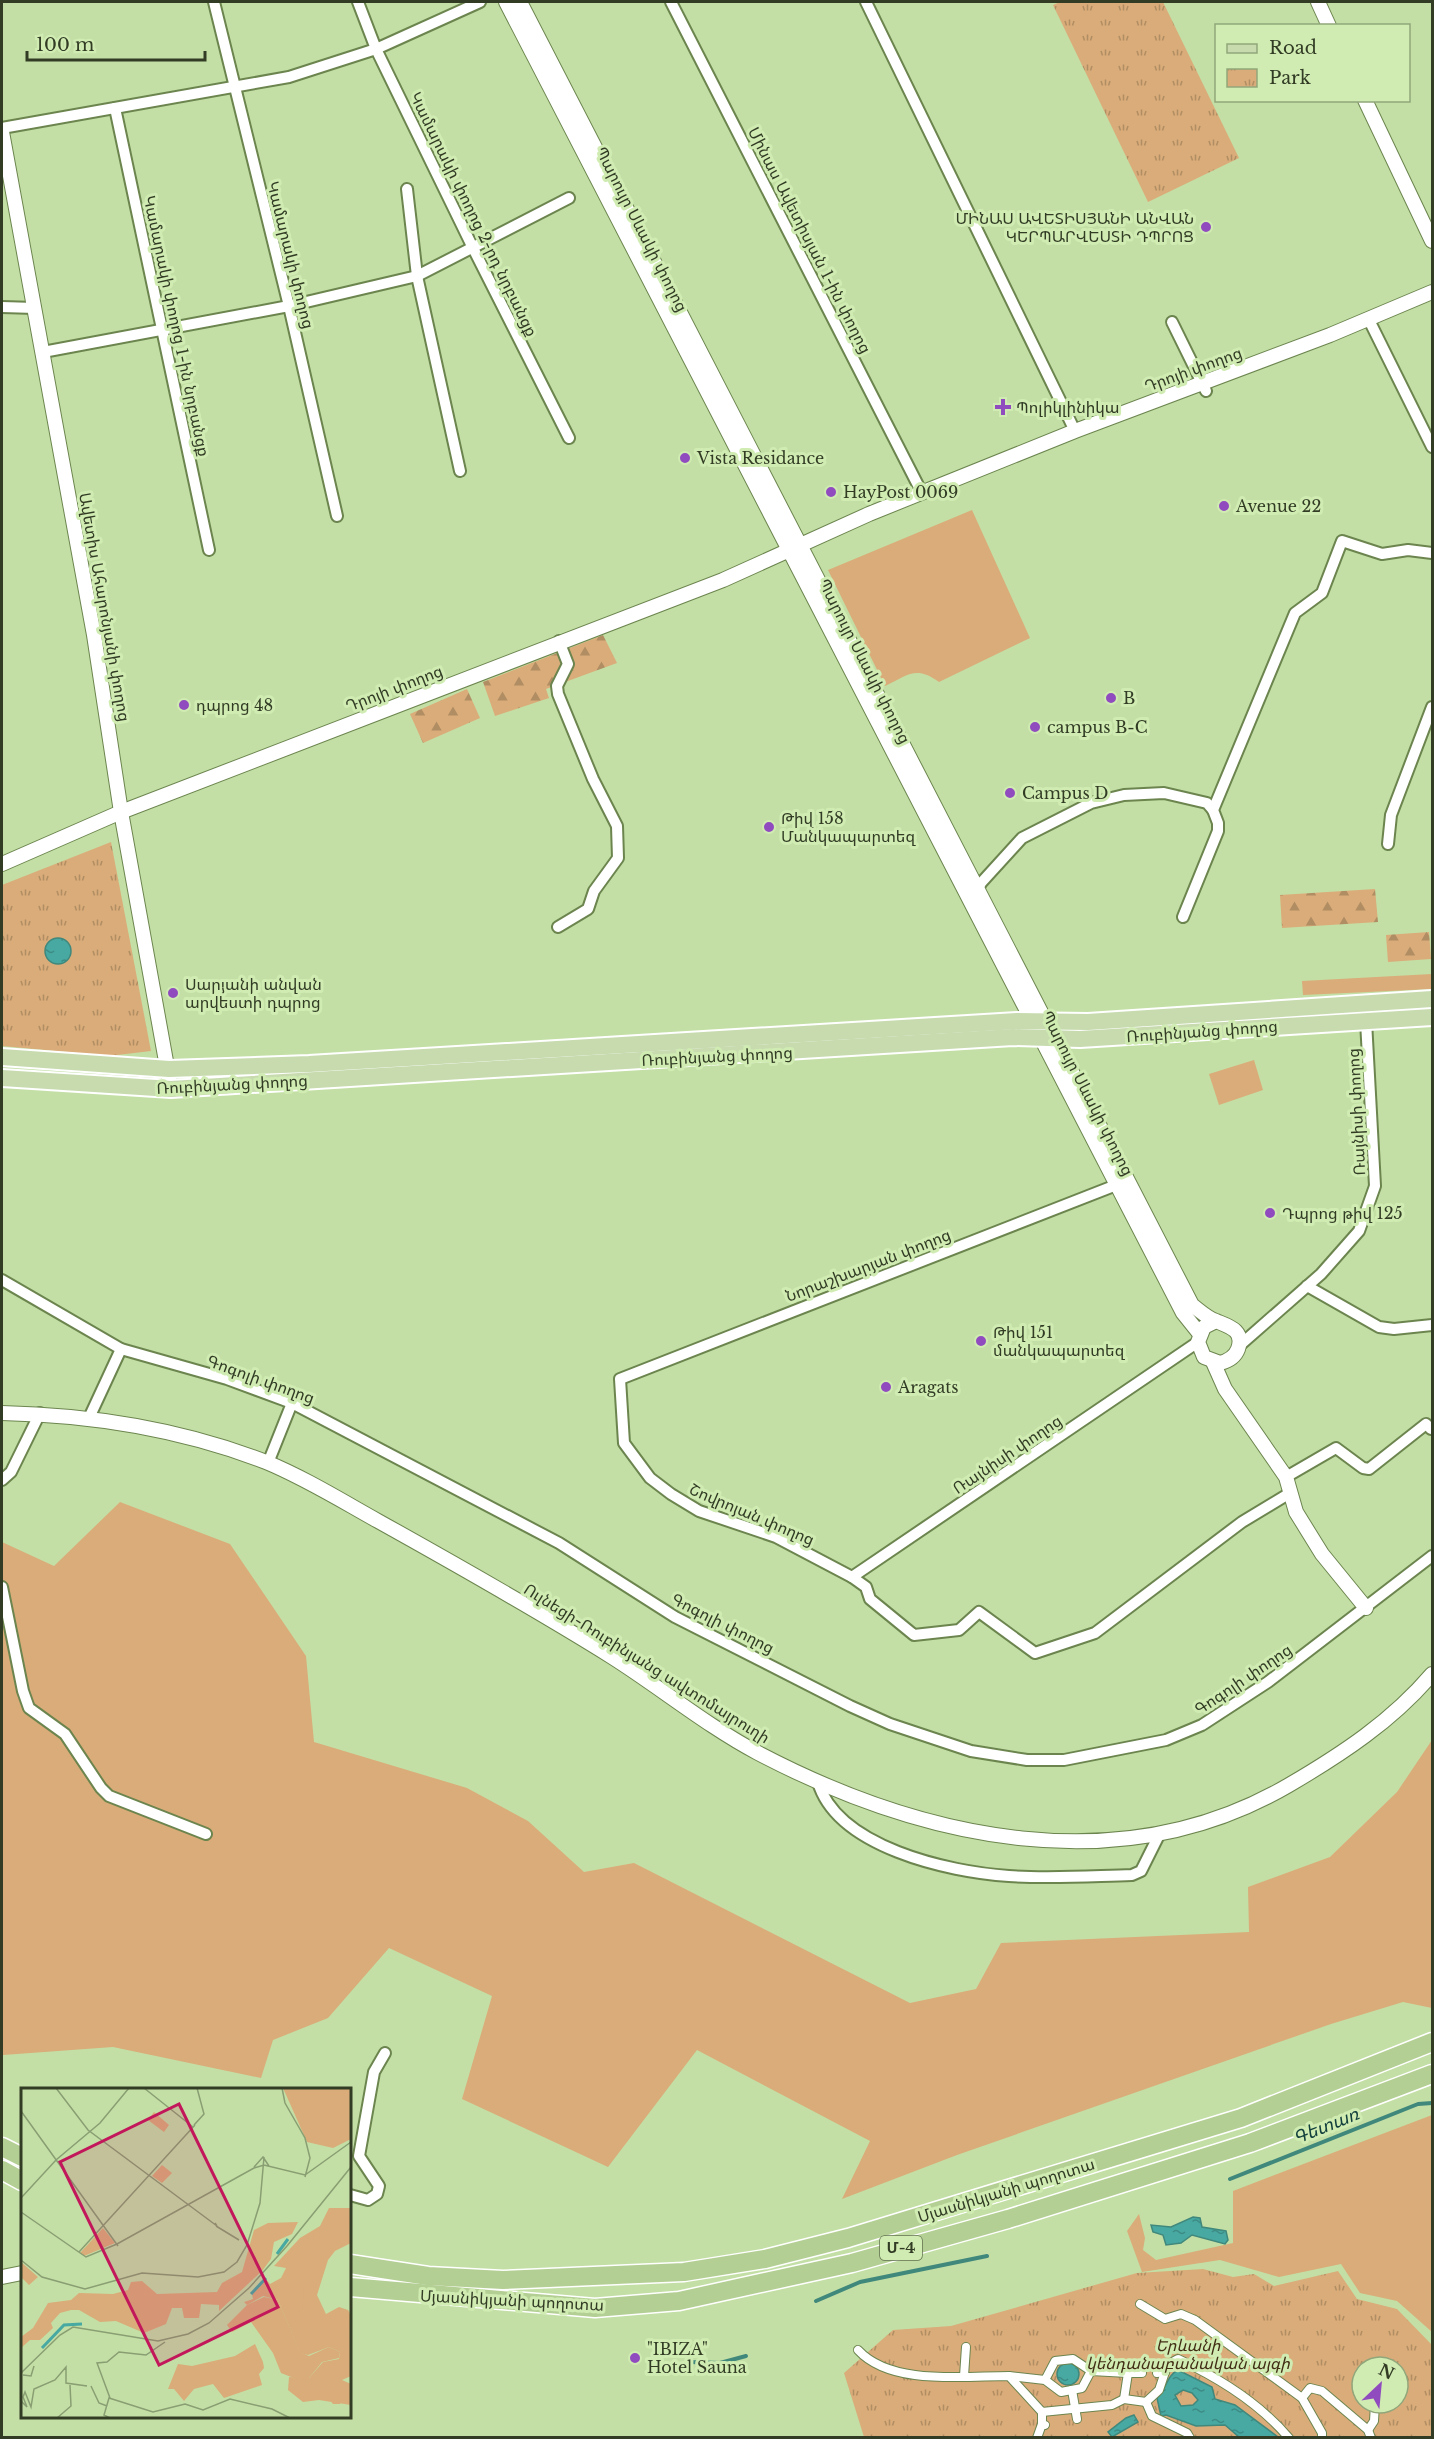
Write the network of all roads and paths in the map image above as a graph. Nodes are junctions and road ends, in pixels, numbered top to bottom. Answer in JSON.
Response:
{"nodes":[{"id":1,"x":214,"y":2,"type":"edge"},
{"id":2,"x":358,"y":2,"type":"edge"},
{"id":3,"x":480,"y":2,"type":"edge"},
{"id":4,"x":506,"y":2,"type":"edge"},
{"id":5,"x":520,"y":2,"type":"edge"},
{"id":6,"x":671,"y":2,"type":"edge"},
{"id":7,"x":866,"y":2,"type":"edge"},
{"id":8,"x":1318,"y":2,"type":"edge"},
{"id":9,"x":1328,"y":24,"type":"edge"},
{"id":10,"x":376,"y":49,"type":"junction"},
{"id":11,"x":234,"y":86,"type":"junction"},
{"id":12,"x":1366,"y":102,"type":"edge"},
{"id":13,"x":115,"y":108,"type":"junction"},
{"id":14,"x":2,"y":130,"type":"edge"},
{"id":15,"x":407,"y":189,"type":"dead end"},
{"id":16,"x":569,"y":198,"type":"dead end"},
{"id":17,"x":1432,"y":241,"type":"edge"},
{"id":18,"x":473,"y":248,"type":"junction"},
{"id":19,"x":417,"y":276,"type":"junction"},
{"id":20,"x":1432,"y":292,"type":"edge"},
{"id":21,"x":1432,"y":299,"type":"edge"},
{"id":22,"x":289,"y":306,"type":"junction"},
{"id":23,"x":2,"y":307,"type":"edge"},
{"id":24,"x":35,"y":309,"type":"junction"},
{"id":25,"x":1172,"y":322,"type":"dead end"},
{"id":26,"x":1370,"y":322,"type":"junction"},
{"id":27,"x":164,"y":330,"type":"junction"},
{"id":28,"x":43,"y":352,"type":"junction"},
{"id":29,"x":1204,"y":387,"type":"junction"},
{"id":30,"x":1076,"y":431,"type":"junction"},
{"id":31,"x":570,"y":438,"type":"dead end"},
{"id":32,"x":1432,"y":447,"type":"edge"},
{"id":33,"x":460,"y":471,"type":"dead end"},
{"id":34,"x":922,"y":493,"type":"junction"},
{"id":35,"x":337,"y":516,"type":"dead end"},
{"id":36,"x":795,"y":549,"type":"junction"},
{"id":37,"x":209,"y":550,"type":"dead end"},
{"id":38,"x":1432,"y":553,"type":"edge"},
{"id":39,"x":559,"y":641,"type":"junction"},
{"id":40,"x":1432,"y":707,"type":"edge"},
{"id":41,"x":1213,"y":810,"type":"junction"},
{"id":42,"x":122,"y":812,"type":"junction"},
{"id":43,"x":1388,"y":843,"type":"dead end"},
{"id":44,"x":2,"y":864,"type":"edge"},
{"id":45,"x":977,"y":891,"type":"junction"},
{"id":46,"x":1183,"y":917,"type":"dead end"},
{"id":47,"x":558,"y":927,"type":"dead end"},
{"id":48,"x":1432,"y":999,"type":"edge"},
{"id":49,"x":1432,"y":1017,"type":"edge"},
{"id":50,"x":1366,"y":1021,"type":"junction"},
{"id":51,"x":1043,"y":1029,"type":"junction"},
{"id":52,"x":2,"y":1057,"type":"edge"},
{"id":53,"x":169,"y":1069,"type":"junction"},
{"id":54,"x":2,"y":1078,"type":"edge"},
{"id":55,"x":171,"y":1089,"type":"junction"},
{"id":56,"x":1122,"y":1183,"type":"junction"},
{"id":57,"x":2,"y":1280,"type":"edge"},
{"id":58,"x":1307,"y":1286,"type":"junction"},
{"id":59,"x":1216,"y":1321,"type":"junction"},
{"id":60,"x":1262,"y":1324,"type":"junction"},
{"id":61,"x":1432,"y":1325,"type":"edge"},
{"id":62,"x":1235,"y":1330,"type":"junction"},
{"id":63,"x":1199,"y":1343,"type":"junction"},
{"id":64,"x":1239,"y":1346,"type":"junction"},
{"id":65,"x":121,"y":1348,"type":"junction"},
{"id":66,"x":1220,"y":1361,"type":"junction"},
{"id":67,"x":620,"y":1379,"type":"joint"},
{"id":68,"x":292,"y":1403,"type":"junction"},
{"id":69,"x":2,"y":1413,"type":"edge"},
{"id":70,"x":40,"y":1413,"type":"junction"},
{"id":71,"x":89,"y":1418,"type":"junction"},
{"id":72,"x":1431,"y":1429,"type":"edge"},
{"id":73,"x":268,"y":1463,"type":"junction"},
{"id":74,"x":1286,"y":1477,"type":"junction"},
{"id":75,"x":2,"y":1480,"type":"edge"},
{"id":76,"x":1290,"y":1493,"type":"junction"},
{"id":77,"x":1432,"y":1556,"type":"edge"},
{"id":78,"x":852,"y":1577,"type":"junction"},
{"id":79,"x":2,"y":1587,"type":"edge"},
{"id":80,"x":1366,"y":1608,"type":"junction"},
{"id":81,"x":1432,"y":1674,"type":"edge"},
{"id":82,"x":818,"y":1782,"type":"junction"},
{"id":83,"x":206,"y":1834,"type":"dead end"},
{"id":84,"x":1159,"y":1835,"type":"junction"},
{"id":85,"x":1432,"y":2042,"type":"edge"},
{"id":86,"x":385,"y":2053,"type":"dead end"},
{"id":87,"x":1432,"y":2074,"type":"edge"},
{"id":88,"x":2,"y":2146,"type":"edge"},
{"id":89,"x":21,"y":2156,"type":"edge"},
{"id":90,"x":2,"y":2170,"type":"edge"},
{"id":91,"x":21,"y":2180,"type":"edge"},
{"id":92,"x":351,"y":2195,"type":"edge"},
{"id":93,"x":351,"y":2264,"type":"edge"},
{"id":94,"x":21,"y":2273,"type":"edge"},
{"id":95,"x":2,"y":2277,"type":"edge"},
{"id":96,"x":351,"y":2287,"type":"edge"},
{"id":97,"x":1140,"y":2304,"type":"dead end"},
{"id":98,"x":966,"y":2347,"type":"dead end"},
{"id":99,"x":858,"y":2350,"type":"dead end"},
{"id":100,"x":1091,"y":2371,"type":"junction"},
{"id":101,"x":1128,"y":2373,"type":"junction"},
{"id":102,"x":1142,"y":2373,"type":"dead end"},
{"id":103,"x":964,"y":2376,"type":"junction"},
{"id":104,"x":1009,"y":2376,"type":"junction"},
{"id":105,"x":1045,"y":2380,"type":"junction"},
{"id":106,"x":1072,"y":2390,"type":"junction"},
{"id":107,"x":1302,"y":2398,"type":"junction"},
{"id":108,"x":1127,"y":2399,"type":"junction"},
{"id":109,"x":1146,"y":2402,"type":"junction"},
{"id":110,"x":1077,"y":2409,"type":"junction"},
{"id":111,"x":1042,"y":2412,"type":"junction"},
{"id":112,"x":1374,"y":2415,"type":"edge"},
{"id":113,"x":1077,"y":2419,"type":"dead end"},
{"id":114,"x":1370,"y":2434,"type":"edge"},
{"id":115,"x":1037,"y":2438,"type":"edge"},
{"id":116,"x":1190,"y":2438,"type":"edge"},
{"id":117,"x":1289,"y":2438,"type":"edge"},
{"id":118,"x":1322,"y":2438,"type":"edge"}],
"edges":[{"from":1,"to":11,"type":"street","name":"Կամարակի փողոց"},
{"from":2,"to":10,"type":"street","name":"Կամարակի փողոց 2-րդ նրբանցք"},
{"from":3,"to":10,"type":"street"},
{"from":4,"to":36,"type":"street","name":"Պարույր Սևակի փողոց"},
{"from":5,"to":36,"type":"street","name":"Պարույր Սևակի փողոց"},
{"from":6,"to":34,"type":"street","name":"Մինաս Ավետիսյան 1-ին փողոց"},
{"from":7,"to":30,"type":"street"},
{"from":8,"to":9,"type":"street"},
{"from":10,"to":11,"type":"street"},
{"from":10,"to":18,"type":"street","name":"Կամարակի փողոց 2-րդ նրբանցք"},
{"from":11,"to":13,"type":"street"},
{"from":11,"to":22,"type":"street","name":"Կամարակի փողոց"},
{"from":12,"to":17,"type":"street"},
{"from":13,"to":14,"type":"street"},
{"from":13,"to":27,"type":"street","name":"Կամարակի փողոց 1-ին նրբանցք"},
{"from":14,"to":24,"type":"street","name":"Ավետիս Ահարոնյանի փողոց"},
{"from":15,"to":19,"type":"street"},
{"from":16,"to":18,"type":"street"},
{"from":18,"to":19,"type":"street"},
{"from":18,"to":31,"type":"street","name":"Կամարակի փողոց 2-րդ նրբանցք"},
{"from":19,"to":22,"type":"street"},
{"from":19,"to":33,"type":"street"},
{"from":20,"to":26,"type":"street","name":"Դրոյի փողոց"},
{"from":21,"to":26,"type":"street","name":"Դրոյի փողոց"},
{"from":22,"to":27,"type":"street"},
{"from":22,"to":35,"type":"street","name":"Կամարակի փողոց"},
{"from":23,"to":24,"type":"street"},
{"from":24,"to":28,"type":"street","name":"Ավետիս Ահարոնյանի փողոց"},
{"from":25,"to":29,"type":"street"},
{"from":26,"to":29,"type":"street","name":"Դրոյի փողոց"},
{"from":26,"to":32,"type":"street"},
{"from":27,"to":28,"type":"street"},
{"from":27,"to":37,"type":"street","name":"Կամարակի փողոց 1-ին նրբանցք"},
{"from":28,"to":42,"type":"street","name":"Ավետիս Ահարոնյանի փողոց"},
{"from":29,"to":30,"type":"street","name":"Դրոյի փողոց"},
{"from":29,"to":36,"type":"street","name":"Դրոյի փողոց"},
{"from":30,"to":34,"type":"street","name":"Դրոյի փողոց"},
{"from":34,"to":36,"type":"street","name":"Դրոյի փողոց"},
{"from":36,"to":39,"type":"street","name":"Դրոյի փողոց"},
{"from":36,"to":45,"type":"street","name":"Պարույր Սևակի փողոց"},
{"from":36,"to":51,"type":"street","name":"Պարույր Սևակի փողոց"},
{"from":38,"to":41,"type":"street"},
{"from":39,"to":42,"type":"street","name":"Դրոյի փողոց"},
{"from":39,"to":47,"type":"street"},
{"from":40,"to":43,"type":"street"},
{"from":41,"to":45,"type":"street"},
{"from":41,"to":46,"type":"street"},
{"from":42,"to":44,"type":"street","name":"Դրոյի փողոց"},
{"from":42,"to":53,"type":"street","name":"Ավետիս Ահարոնյանի փողոց"},
{"from":45,"to":51,"type":"street","name":"Պարույր Սևակի փողոց"},
{"from":48,"to":51,"type":"main road","name":"Ռուբինյանց փողոց"},
{"from":49,"to":50,"type":"main road","name":"Ռուբինյանց փողոց"},
{"from":50,"to":51,"type":"main road","name":"Ռուբինյանց փողոց"},
{"from":50,"to":58,"type":"street","name":"Ռայնիսի փողոց"},
{"from":51,"to":53,"type":"main road","name":"Ռուբինյանց փողոց"},
{"from":51,"to":55,"type":"main road","name":"Ռուբինյանց փողոց"},
{"from":51,"to":56,"type":"street","name":"Պարույր Սևակի փողոց"},
{"from":52,"to":53,"type":"main road","name":"Ռուբինյանց փողոց"},
{"from":53,"to":55,"type":"street","name":"Ավետիս Ահարոնյանի փողոց"},
{"from":54,"to":55,"type":"main road","name":"Ռուբինյանց փողոց"},
{"from":56,"to":59,"type":"street","name":"Պարույր Սևակի փողոց"},
{"from":56,"to":63,"type":"street","name":"Պարույր Սևակի փողոց"},
{"from":56,"to":67,"type":"street","name":"Նորաշխարյան փողոց"},
{"from":57,"to":65,"type":"street","name":"Գոգոլի փողոց"},
{"from":58,"to":60,"type":"street","name":"Ռայնիսի փողոց"},
{"from":58,"to":61,"type":"street"},
{"from":59,"to":62,"type":"street","name":"Պարույր Սևակի փողոց"},
{"from":59,"to":63,"type":"street"},
{"from":60,"to":62,"type":"street"},
{"from":60,"to":64,"type":"street"},
{"from":62,"to":64,"type":"street"},
{"from":63,"to":66,"type":"street","name":"Պարույր Սևակի փողոց"},
{"from":63,"to":78,"type":"street","name":"Ռայնիսի փողոց"},
{"from":64,"to":66,"type":"street"},
{"from":65,"to":68,"type":"street","name":"Գոգոլի փողոց"},
{"from":65,"to":71,"type":"street"},
{"from":66,"to":74,"type":"street"},
{"from":67,"to":78,"type":"street","name":"Շովրոյան փողոց"},
{"from":68,"to":73,"type":"street"},
{"from":68,"to":80,"type":"street","name":"Գոգոլի փողոց"},
{"from":69,"to":70,"type":"street","name":"Ուլնեցի-Ռուբինյանց ավտոմայրուղի"},
{"from":70,"to":71,"type":"street","name":"Ուլնեցի-Ռուբինյանց ավտոմայրուղի"},
{"from":70,"to":75,"type":"street"},
{"from":71,"to":73,"type":"street","name":"Ուլնեցի-Ռուբինյանց ավտոմայրուղի"},
{"from":72,"to":74,"type":"street"},
{"from":73,"to":82,"type":"street","name":"Ուլնեցի-Ռուբինյանց ավտոմայրուղի"},
{"from":74,"to":76,"type":"street"},
{"from":76,"to":78,"type":"street","name":"Շովրոյան փողոց"},
{"from":76,"to":80,"type":"street"},
{"from":77,"to":80,"type":"street","name":"Գոգոլի փողոց"},
{"from":79,"to":83,"type":"street"},
{"from":81,"to":84,"type":"street","name":"Ուլնեցի-Ռուբինյանց ավտոմայրուղի"},
{"from":82,"to":84,"type":"street","name":"Ուլնեցի-Ռուբինյանց ավտոմայրուղի"},
{"from":82,"to":84,"type":"street"},
{"from":85,"to":93,"type":"highway","name":"Մյասնիկյանի պողոտա","number":"Մ-4"},
{"from":86,"to":92,"type":"street"},
{"from":87,"to":96,"type":"highway","name":"Մյասնիկյանի պողոտա","number":"Մ-4"},
{"from":88,"to":89,"type":"highway"},
{"from":90,"to":91,"type":"highway"},
{"from":94,"to":95,"type":"street"},
{"from":97,"to":107,"type":"street"},
{"from":98,"to":103,"type":"street"},
{"from":99,"to":103,"type":"street"},
{"from":100,"to":101,"type":"street"},
{"from":100,"to":105,"type":"street"},
{"from":100,"to":106,"type":"street"},
{"from":101,"to":102,"type":"street"},
{"from":101,"to":108,"type":"street"},
{"from":103,"to":104,"type":"street"},
{"from":104,"to":105,"type":"street"},
{"from":104,"to":111,"type":"street"},
{"from":105,"to":106,"type":"street"},
{"from":106,"to":110,"type":"street"},
{"from":107,"to":114,"type":"street"},
{"from":107,"to":118,"type":"street"},
{"from":108,"to":109,"type":"street"},
{"from":108,"to":110,"type":"street"},
{"from":109,"to":116,"type":"street"},
{"from":109,"to":117,"type":"street"},
{"from":110,"to":111,"type":"street"},
{"from":110,"to":113,"type":"street"},
{"from":111,"to":115,"type":"street"},
{"from":112,"to":114,"type":"street"}]}
